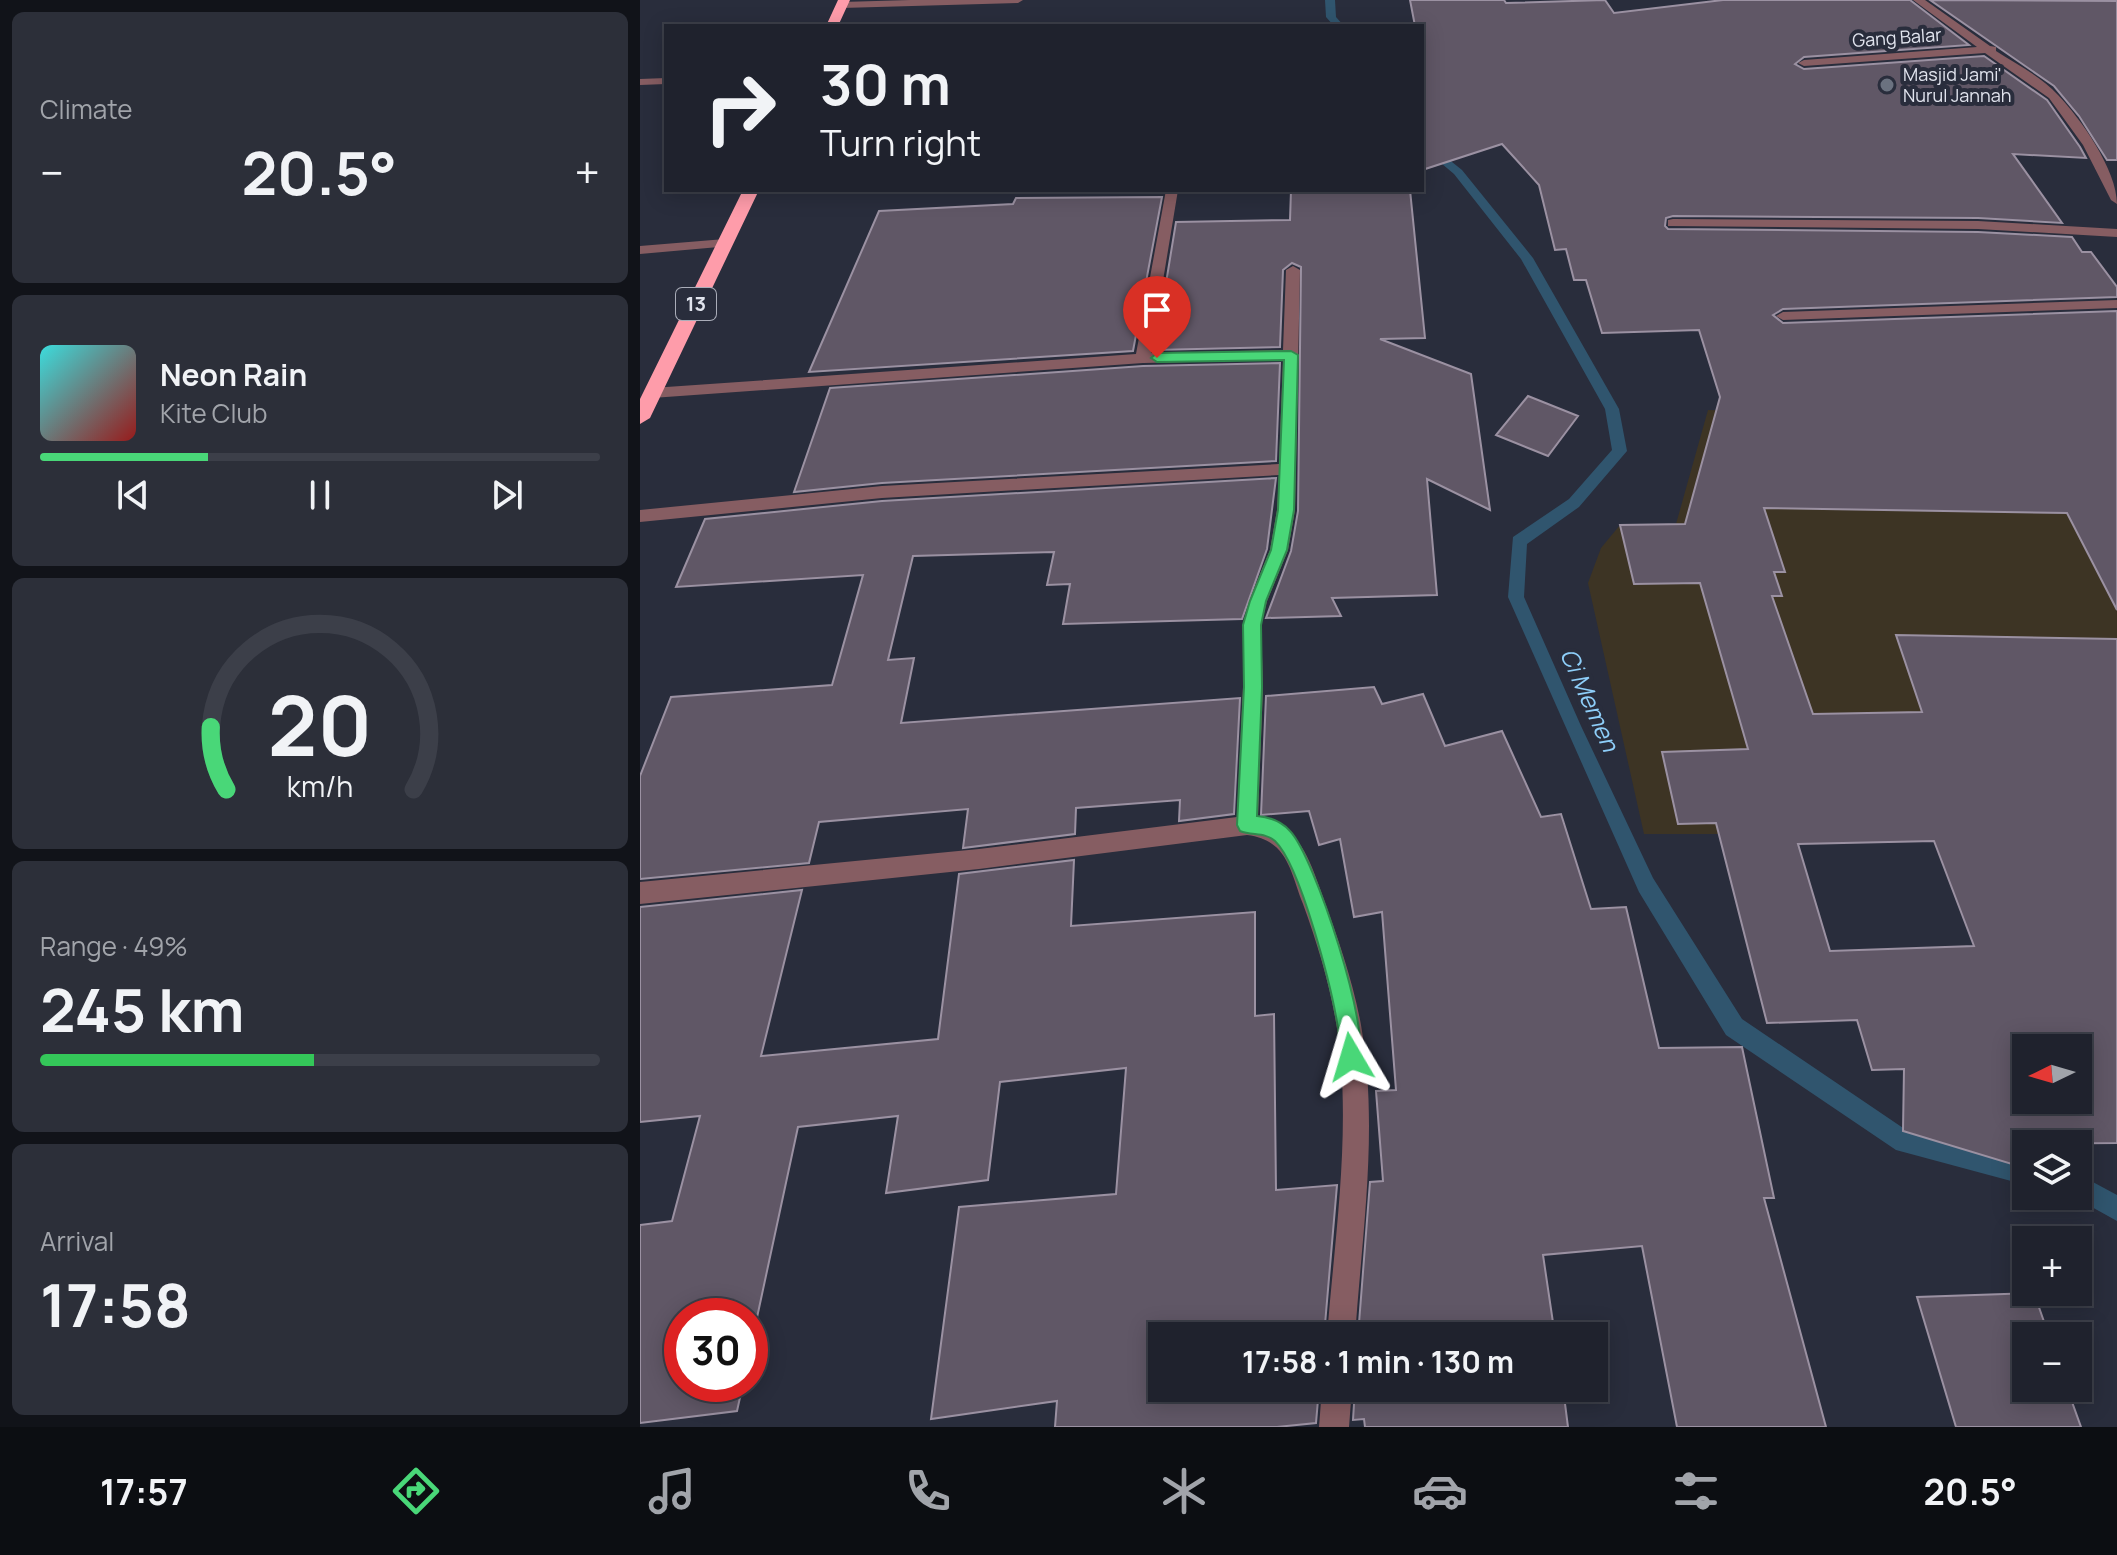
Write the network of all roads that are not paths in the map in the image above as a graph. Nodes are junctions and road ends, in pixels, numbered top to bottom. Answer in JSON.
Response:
{"nodes":[{"id":1,"x":1018,"y":0,"type":"edge"},
{"id":2,"x":1918,"y":0,"type":"edge"},
{"id":3,"x":843,"y":2,"type":"edge"},
{"id":4,"x":833,"y":24,"type":"edge"},
{"id":5,"x":1992,"y":49,"type":"junction"},
{"id":6,"x":1804,"y":63,"type":"dead end"},
{"id":7,"x":664,"y":81,"type":"edge"},
{"id":8,"x":640,"y":82,"type":"edge"},
{"id":9,"x":750,"y":192,"type":"edge"},
{"id":10,"x":1172,"y":192,"type":"edge"},
{"id":11,"x":2117,"y":200,"type":"edge"},
{"id":12,"x":1673,"y":223,"type":"dead end"},
{"id":13,"x":2117,"y":233,"type":"edge"},
{"id":14,"x":725,"y":243,"type":"junction"},
{"id":15,"x":640,"y":250,"type":"edge"},
{"id":16,"x":1293,"y":270,"type":"dead end"},
{"id":17,"x":2117,"y":304,"type":"edge"},
{"id":18,"x":1783,"y":316,"type":"dead end"},
{"id":19,"x":1291,"y":355,"type":"junction"},
{"id":20,"x":1143,"y":358,"type":"junction"},
{"id":21,"x":652,"y":393,"type":"junction"},
{"id":22,"x":640,"y":418,"type":"edge"},
{"id":23,"x":1287,"y":469,"type":"junction"},
{"id":24,"x":640,"y":516,"type":"edge"},
{"id":25,"x":1247,"y":825,"type":"junction"},
{"id":26,"x":640,"y":893,"type":"edge"},
{"id":27,"x":1342,"y":1322,"type":"edge"},
{"id":28,"x":1336,"y":1402,"type":"edge"},
{"id":29,"x":1334,"y":1427,"type":"edge"}],
"edges":[{"from":1,"to":3,"type":"street"},
{"from":2,"to":5,"type":"street"},
{"from":3,"to":4,"type":"highway"},
{"from":5,"to":6,"type":"street","name":"Gang Balar"},
{"from":5,"to":11,"type":"street"},
{"from":7,"to":8,"type":"street"},
{"from":9,"to":14,"type":"highway","number":"13"},
{"from":10,"to":20,"type":"street"},
{"from":12,"to":13,"type":"street"},
{"from":14,"to":15,"type":"street"},
{"from":14,"to":21,"type":"highway","number":"13"},
{"from":16,"to":19,"type":"street"},
{"from":17,"to":18,"type":"street"},
{"from":19,"to":20,"type":"street"},
{"from":19,"to":23,"type":"street"},
{"from":20,"to":21,"type":"street"},
{"from":21,"to":22,"type":"highway","number":"13"},
{"from":23,"to":24,"type":"street"},
{"from":23,"to":25,"type":"street"},
{"from":25,"to":26,"type":"street"},
{"from":25,"to":27,"type":"street"},
{"from":28,"to":29,"type":"street"}]}
